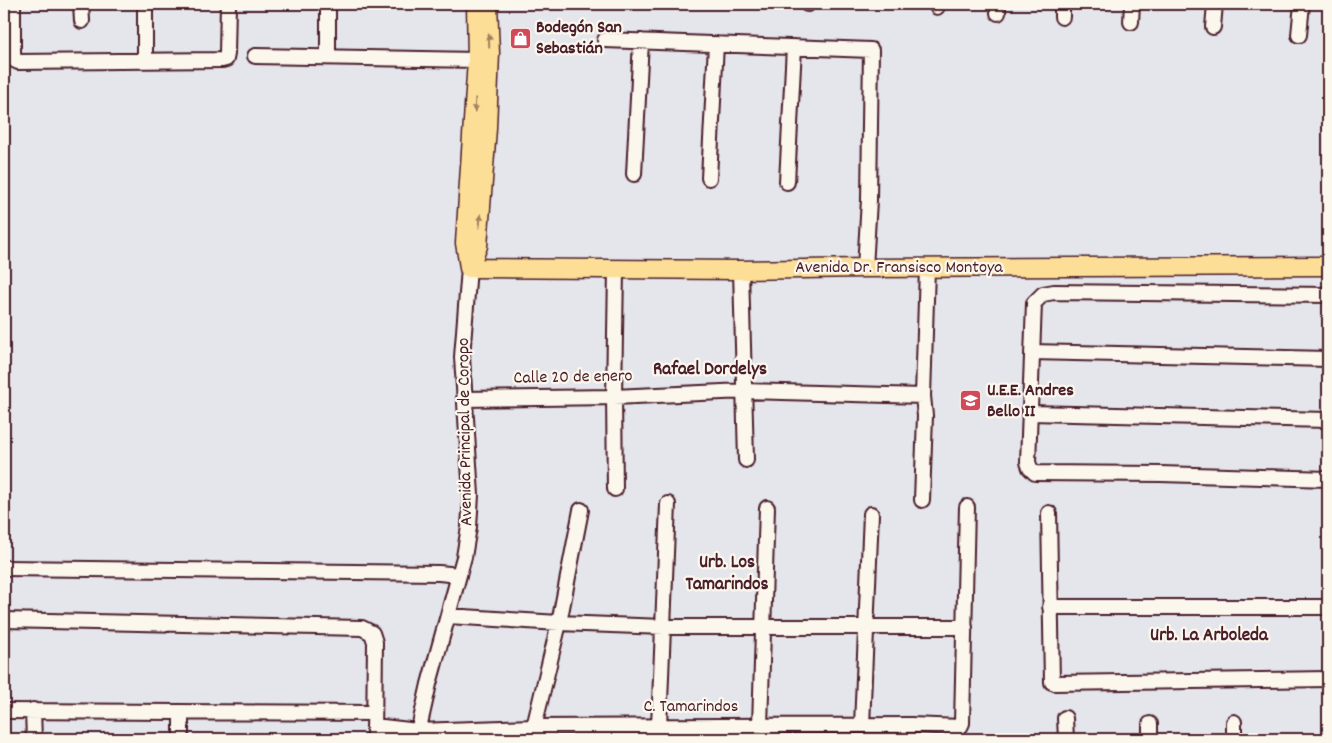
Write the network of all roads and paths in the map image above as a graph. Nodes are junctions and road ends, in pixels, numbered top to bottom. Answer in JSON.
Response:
{"nodes":[{"id":1,"x":13,"y":4,"type":"edge"},
{"id":2,"x":82,"y":4,"type":"edge"},
{"id":3,"x":145,"y":4,"type":"edge"},
{"id":4,"x":228,"y":4,"type":"edge"},
{"id":5,"x":328,"y":4,"type":"edge"},
{"id":6,"x":476,"y":4,"type":"edge"},
{"id":7,"x":488,"y":4,"type":"edge"},
{"id":8,"x":1132,"y":4,"type":"edge"},
{"id":9,"x":1215,"y":4,"type":"edge"},
{"id":10,"x":1302,"y":4,"type":"edge"},
{"id":11,"x":82,"y":21,"type":"dead end"},
{"id":12,"x":1131,"y":22,"type":"dead end"},
{"id":13,"x":1213,"y":27,"type":"dead end"},
{"id":14,"x":1299,"y":35,"type":"dead end"},
{"id":15,"x":605,"y":40,"type":"dead end"},
{"id":16,"x":641,"y":41,"type":"junction"},
{"id":17,"x":716,"y":44,"type":"junction"},
{"id":18,"x":794,"y":47,"type":"junction"},
{"id":19,"x":255,"y":56,"type":"dead end"},
{"id":20,"x":328,"y":57,"type":"junction"},
{"id":21,"x":477,"y":60,"type":"junction"},
{"id":22,"x":144,"y":61,"type":"junction"},
{"id":23,"x":634,"y":174,"type":"dead end"},
{"id":24,"x":709,"y":178,"type":"dead end"},
{"id":25,"x":787,"y":182,"type":"dead end"},
{"id":26,"x":1328,"y":266,"type":"edge"},
{"id":27,"x":469,"y":268,"type":"junction"},
{"id":28,"x":865,"y":268,"type":"junction"},
{"id":29,"x":927,"y":268,"type":"junction"},
{"id":30,"x":616,"y":270,"type":"junction"},
{"id":31,"x":742,"y":270,"type":"junction"},
{"id":32,"x":1328,"y":295,"type":"edge"},
{"id":33,"x":1032,"y":352,"type":"junction"},
{"id":34,"x":1328,"y":359,"type":"edge"},
{"id":35,"x":744,"y":392,"type":"junction"},
{"id":36,"x":923,"y":396,"type":"junction"},
{"id":37,"x":614,"y":397,"type":"junction"},
{"id":38,"x":464,"y":399,"type":"junction"},
{"id":39,"x":1030,"y":413,"type":"junction"},
{"id":40,"x":1328,"y":420,"type":"edge"},
{"id":41,"x":746,"y":460,"type":"dead end"},
{"id":42,"x":1328,"y":479,"type":"edge"},
{"id":43,"x":615,"y":489,"type":"dead end"},
{"id":44,"x":922,"y":500,"type":"dead end"},
{"id":45,"x":668,"y":504,"type":"dead end"},
{"id":46,"x":967,"y":507,"type":"dead end"},
{"id":47,"x":767,"y":508,"type":"dead end"},
{"id":48,"x":581,"y":510,"type":"dead end"},
{"id":49,"x":1049,"y":513,"type":"dead end"},
{"id":50,"x":871,"y":514,"type":"dead end"},
{"id":51,"x":4,"y":568,"type":"edge"},
{"id":52,"x":459,"y":575,"type":"junction"},
{"id":53,"x":1050,"y":607,"type":"junction"},
{"id":54,"x":1328,"y":607,"type":"edge"},
{"id":55,"x":448,"y":616,"type":"junction"},
{"id":56,"x":4,"y":620,"type":"edge"},
{"id":57,"x":558,"y":623,"type":"junction"},
{"id":58,"x":664,"y":626,"type":"junction"},
{"id":59,"x":764,"y":627,"type":"junction"},
{"id":60,"x":866,"y":627,"type":"junction"},
{"id":61,"x":965,"y":627,"type":"junction"},
{"id":62,"x":1328,"y":679,"type":"edge"},
{"id":63,"x":33,"y":710,"type":"junction"},
{"id":64,"x":4,"y":711,"type":"edge"},
{"id":65,"x":181,"y":712,"type":"junction"},
{"id":66,"x":1065,"y":718,"type":"dead end"},
{"id":67,"x":1234,"y":722,"type":"dead end"},
{"id":68,"x":1150,"y":724,"type":"dead end"},
{"id":69,"x":862,"y":725,"type":"junction"},
{"id":70,"x":374,"y":726,"type":"edge"},
{"id":71,"x":659,"y":726,"type":"junction"},
{"id":72,"x":760,"y":726,"type":"junction"},
{"id":73,"x":534,"y":727,"type":"junction"},
{"id":74,"x":722,"y":732,"type":"edge"},
{"id":75,"x":911,"y":732,"type":"edge"},
{"id":76,"x":418,"y":735,"type":"edge"},
{"id":77,"x":34,"y":739,"type":"edge"},
{"id":78,"x":181,"y":739,"type":"edge"},
{"id":79,"x":1066,"y":739,"type":"edge"},
{"id":80,"x":1150,"y":739,"type":"edge"},
{"id":81,"x":1234,"y":739,"type":"edge"}],
"edges":[{"from":1,"to":22,"type":"street"},
{"from":2,"to":11,"type":"street"},
{"from":3,"to":22,"type":"street"},
{"from":4,"to":22,"type":"street"},
{"from":5,"to":20,"type":"street"},
{"from":6,"to":21,"type":"main road","name":"Avenida Principal de Coropo"},
{"from":27,"to":7,"type":"main road","name":"Avenida Principal de Coropo","one_way":true},
{"from":8,"to":12,"type":"street"},
{"from":9,"to":13,"type":"street"},
{"from":10,"to":14,"type":"street"},
{"from":15,"to":16,"type":"street"},
{"from":16,"to":17,"type":"street"},
{"from":16,"to":23,"type":"street"},
{"from":17,"to":18,"type":"street"},
{"from":17,"to":24,"type":"street"},
{"from":18,"to":25,"type":"street"},
{"from":18,"to":28,"type":"street"},
{"from":19,"to":20,"type":"street"},
{"from":20,"to":21,"type":"street"},
{"from":21,"to":27,"type":"main road","name":"Avenida Principal de Coropo","one_way":true},
{"from":26,"to":29,"type":"main road","name":"Avenida Dr. Fransisco Montoya"},
{"from":27,"to":30,"type":"main road","name":"Avenida Dr. Fransisco Montoya"},
{"from":27,"to":38,"type":"street","name":"Avenida Principal de Coropo"},
{"from":28,"to":29,"type":"main road","name":"Avenida Dr. Fransisco Montoya"},
{"from":28,"to":31,"type":"main road","name":"Avenida Dr. Fransisco Montoya"},
{"from":29,"to":36,"type":"street"},
{"from":30,"to":31,"type":"main road","name":"Avenida Dr. Fransisco Montoya"},
{"from":30,"to":37,"type":"street"},
{"from":31,"to":35,"type":"street"},
{"from":32,"to":33,"type":"street"},
{"from":33,"to":34,"type":"street"},
{"from":33,"to":39,"type":"street"},
{"from":35,"to":36,"type":"street","name":"Calle 20 de enero"},
{"from":35,"to":37,"type":"street","name":"Calle 20 de enero"},
{"from":35,"to":41,"type":"street"},
{"from":36,"to":44,"type":"street"},
{"from":37,"to":38,"type":"street","name":"Calle 20 de enero"},
{"from":37,"to":43,"type":"street"},
{"from":38,"to":52,"type":"street","name":"Avenida Principal de Coropo"},
{"from":39,"to":40,"type":"street"},
{"from":39,"to":42,"type":"street"},
{"from":45,"to":58,"type":"street"},
{"from":46,"to":61,"type":"street"},
{"from":47,"to":59,"type":"street"},
{"from":48,"to":57,"type":"street"},
{"from":49,"to":53,"type":"street"},
{"from":50,"to":60,"type":"street"},
{"from":51,"to":52,"type":"street"},
{"from":52,"to":55,"type":"street","name":"Avenida Principal de Coropo"},
{"from":53,"to":54,"type":"street"},
{"from":53,"to":62,"type":"street"},
{"from":55,"to":57,"type":"street"},
{"from":55,"to":76,"type":"street","name":"Avenida Principal de Coropo"},
{"from":56,"to":70,"type":"street"},
{"from":57,"to":58,"type":"street"},
{"from":57,"to":73,"type":"street"},
{"from":58,"to":59,"type":"street"},
{"from":58,"to":71,"type":"street"},
{"from":59,"to":60,"type":"street"},
{"from":59,"to":72,"type":"street"},
{"from":60,"to":61,"type":"street"},
{"from":60,"to":69,"type":"street"},
{"from":61,"to":75,"type":"street","name":"C. Tamarindos"},
{"from":63,"to":64,"type":"street","name":"C. Tamarindos"},
{"from":63,"to":65,"type":"street","name":"C. Tamarindos"},
{"from":63,"to":77,"type":"street"},
{"from":65,"to":70,"type":"street","name":"C. Tamarindos"},
{"from":65,"to":78,"type":"street"},
{"from":66,"to":79,"type":"street"},
{"from":67,"to":81,"type":"street"},
{"from":68,"to":80,"type":"street"},
{"from":69,"to":72,"type":"street","name":"C. Tamarindos"},
{"from":69,"to":75,"type":"street","name":"C. Tamarindos"},
{"from":70,"to":76,"type":"street","name":"C. Tamarindos"},
{"from":71,"to":73,"type":"street","name":"C. Tamarindos"},
{"from":71,"to":74,"type":"street","name":"C. Tamarindos"},
{"from":72,"to":74,"type":"street","name":"C. Tamarindos"},
{"from":73,"to":76,"type":"street","name":"C. Tamarindos"}]}
